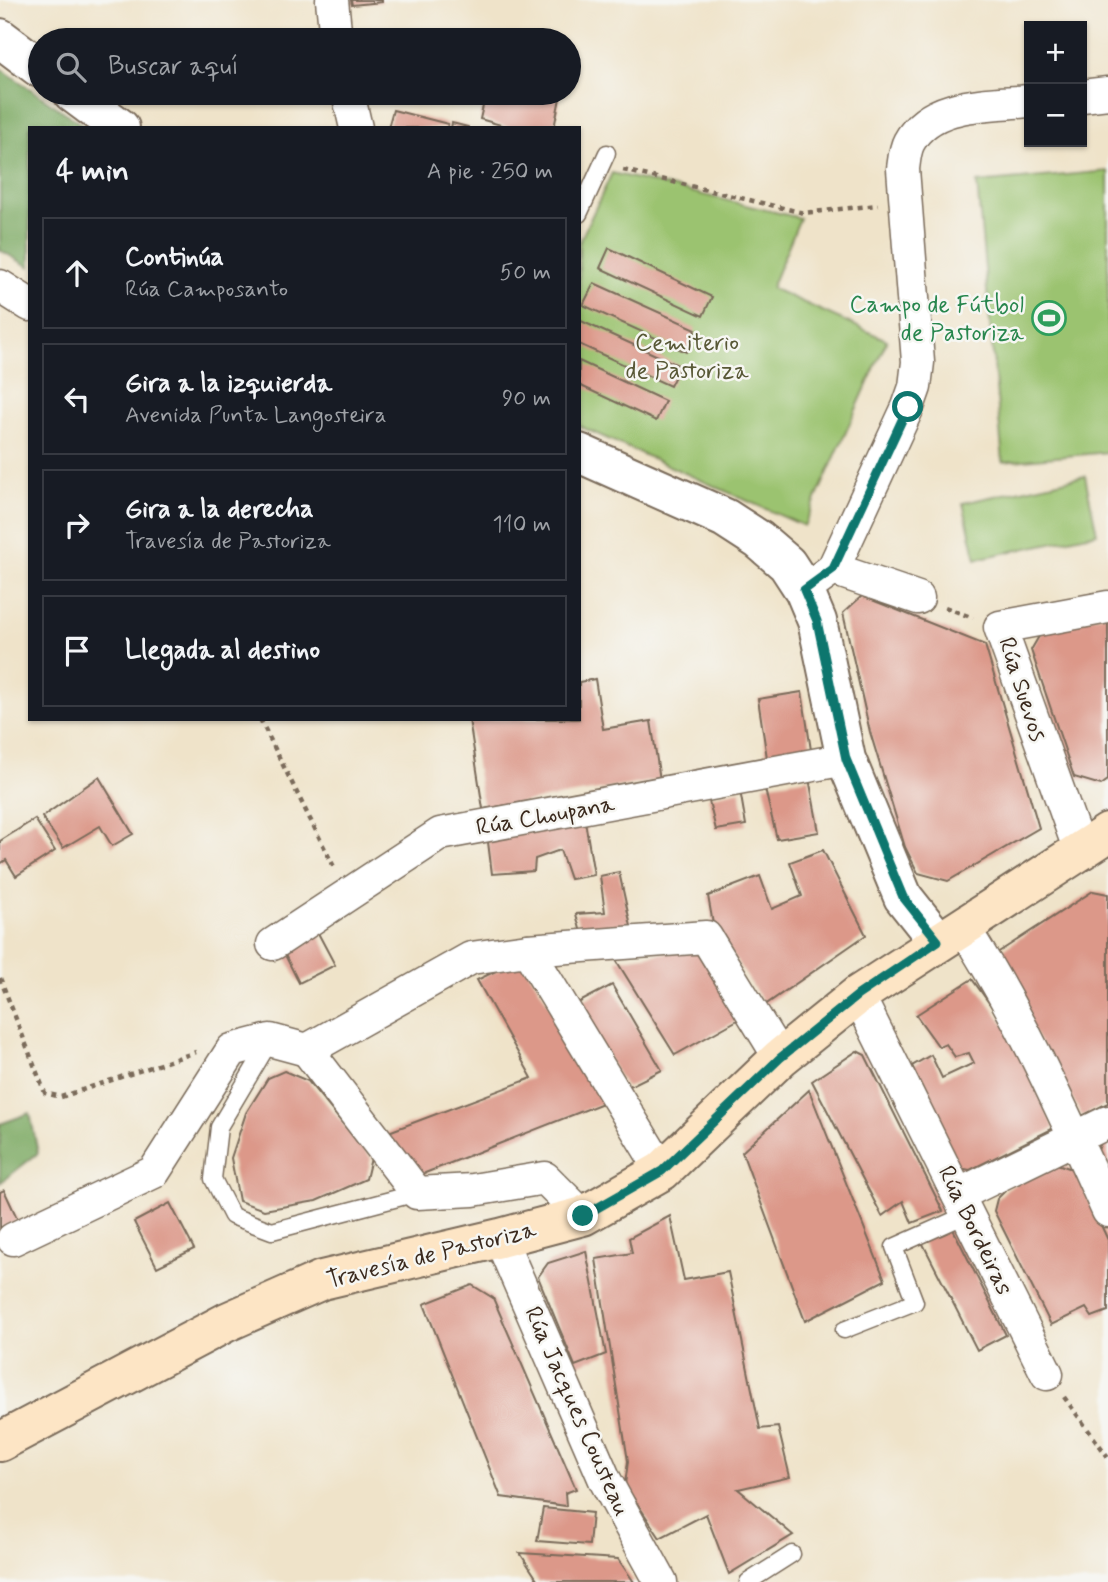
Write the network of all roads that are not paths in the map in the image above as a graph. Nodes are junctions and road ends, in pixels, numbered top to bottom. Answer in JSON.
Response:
{"nodes":[{"id":1,"x":332,"y":0,"type":"edge"},
{"id":2,"x":335,"y":28,"type":"edge"},
{"id":3,"x":0,"y":38,"type":"edge"},
{"id":4,"x":28,"y":59,"type":"edge"},
{"id":5,"x":1108,"y":93,"type":"edge"},
{"id":6,"x":1087,"y":95,"type":"edge"},
{"id":7,"x":1024,"y":101,"type":"edge"},
{"id":8,"x":89,"y":105,"type":"edge"},
{"id":9,"x":351,"y":105,"type":"edge"},
{"id":10,"x":117,"y":126,"type":"edge"},
{"id":11,"x":356,"y":126,"type":"edge"},
{"id":12,"x":604,"y":159,"type":"road end"},
{"id":13,"x":581,"y":210,"type":"edge"},
{"id":14,"x":0,"y":286,"type":"edge"},
{"id":15,"x":28,"y":304,"type":"edge"},
{"id":16,"x":581,"y":454,"type":"edge"},
{"id":17,"x":819,"y":579,"type":"junction"},
{"id":18,"x":918,"y":598,"type":"road end"},
{"id":19,"x":1108,"y":607,"type":"edge"},
{"id":20,"x":846,"y":759,"type":"junction"},
{"id":21,"x":1094,"y":842,"type":"edge"},
{"id":22,"x":951,"y":934,"type":"junction"},
{"id":23,"x":273,"y":944,"type":"dead end"},
{"id":24,"x":528,"y":950,"type":"junction"},
{"id":25,"x":858,"y":995,"type":"junction"},
{"id":26,"x":270,"y":1040,"type":"junction"},
{"id":27,"x":307,"y":1050,"type":"junction"},
{"id":28,"x":780,"y":1058,"type":"junction"},
{"id":29,"x":1108,"y":1122,"type":"edge"},
{"id":30,"x":1075,"y":1139,"type":"junction"},
{"id":31,"x":662,"y":1171,"type":"junction"},
{"id":32,"x":417,"y":1192,"type":"junction"},
{"id":33,"x":963,"y":1204,"type":"junction"},
{"id":34,"x":1108,"y":1211,"type":"edge"},
{"id":35,"x":583,"y":1216,"type":"junction"},
{"id":36,"x":500,"y":1238,"type":"junction"},
{"id":37,"x":13,"y":1239,"type":"dead end"},
{"id":38,"x":844,"y":1330,"type":"dead end"},
{"id":39,"x":1047,"y":1374,"type":"road end"},
{"id":40,"x":0,"y":1442,"type":"edge"},
{"id":41,"x":792,"y":1554,"type":"dead end"},
{"id":42,"x":661,"y":1582,"type":"edge"},
{"id":43,"x":748,"y":1582,"type":"edge"}],
"edges":[{"from":1,"to":2,"type":"street"},
{"from":3,"to":4,"type":"street"},
{"from":5,"to":6,"type":"street"},
{"from":7,"to":17,"type":"street"},
{"from":8,"to":10,"type":"street"},
{"from":9,"to":11,"type":"street"},
{"from":12,"to":13,"type":"lane"},
{"from":14,"to":15,"type":"street"},
{"from":16,"to":17,"type":"street"},
{"from":17,"to":18,"type":"street"},
{"from":17,"to":20,"type":"street"},
{"from":19,"to":21,"type":"street","name":"Rúa Suevos"},
{"from":20,"to":22,"type":"street"},
{"from":20,"to":23,"type":"street","name":"Rúa Choupana"},
{"from":21,"to":22,"type":"main road","name":"Travesía de Pastoriza"},
{"from":22,"to":25,"type":"main road","name":"Travesía de Pastoriza"},
{"from":22,"to":30,"type":"street"},
{"from":24,"to":27,"type":"street"},
{"from":24,"to":28,"type":"street"},
{"from":24,"to":31,"type":"street"},
{"from":25,"to":28,"type":"main road","name":"Travesía de Pastoriza"},
{"from":25,"to":33,"type":"street","name":"Rúa Bordeiras"},
{"from":26,"to":27,"type":"street"},
{"from":26,"to":32,"type":"lane"},
{"from":26,"to":37,"type":"street"},
{"from":27,"to":32,"type":"street"},
{"from":28,"to":31,"type":"main road","name":"Travesía de Pastoriza"},
{"from":29,"to":30,"type":"street"},
{"from":30,"to":33,"type":"street"},
{"from":30,"to":34,"type":"street"},
{"from":31,"to":35,"type":"main road","name":"Travesía de Pastoriza"},
{"from":32,"to":35,"type":"street"},
{"from":33,"to":38,"type":"lane"},
{"from":33,"to":39,"type":"street","name":"Rúa Bordeiras"},
{"from":35,"to":36,"type":"main road","name":"Travesía de Pastoriza"},
{"from":36,"to":40,"type":"main road","name":"Travesía de Pastoriza"},
{"from":36,"to":42,"type":"street","name":"Rúa Jacques Cousteau"},
{"from":41,"to":43,"type":"lane"}]}
